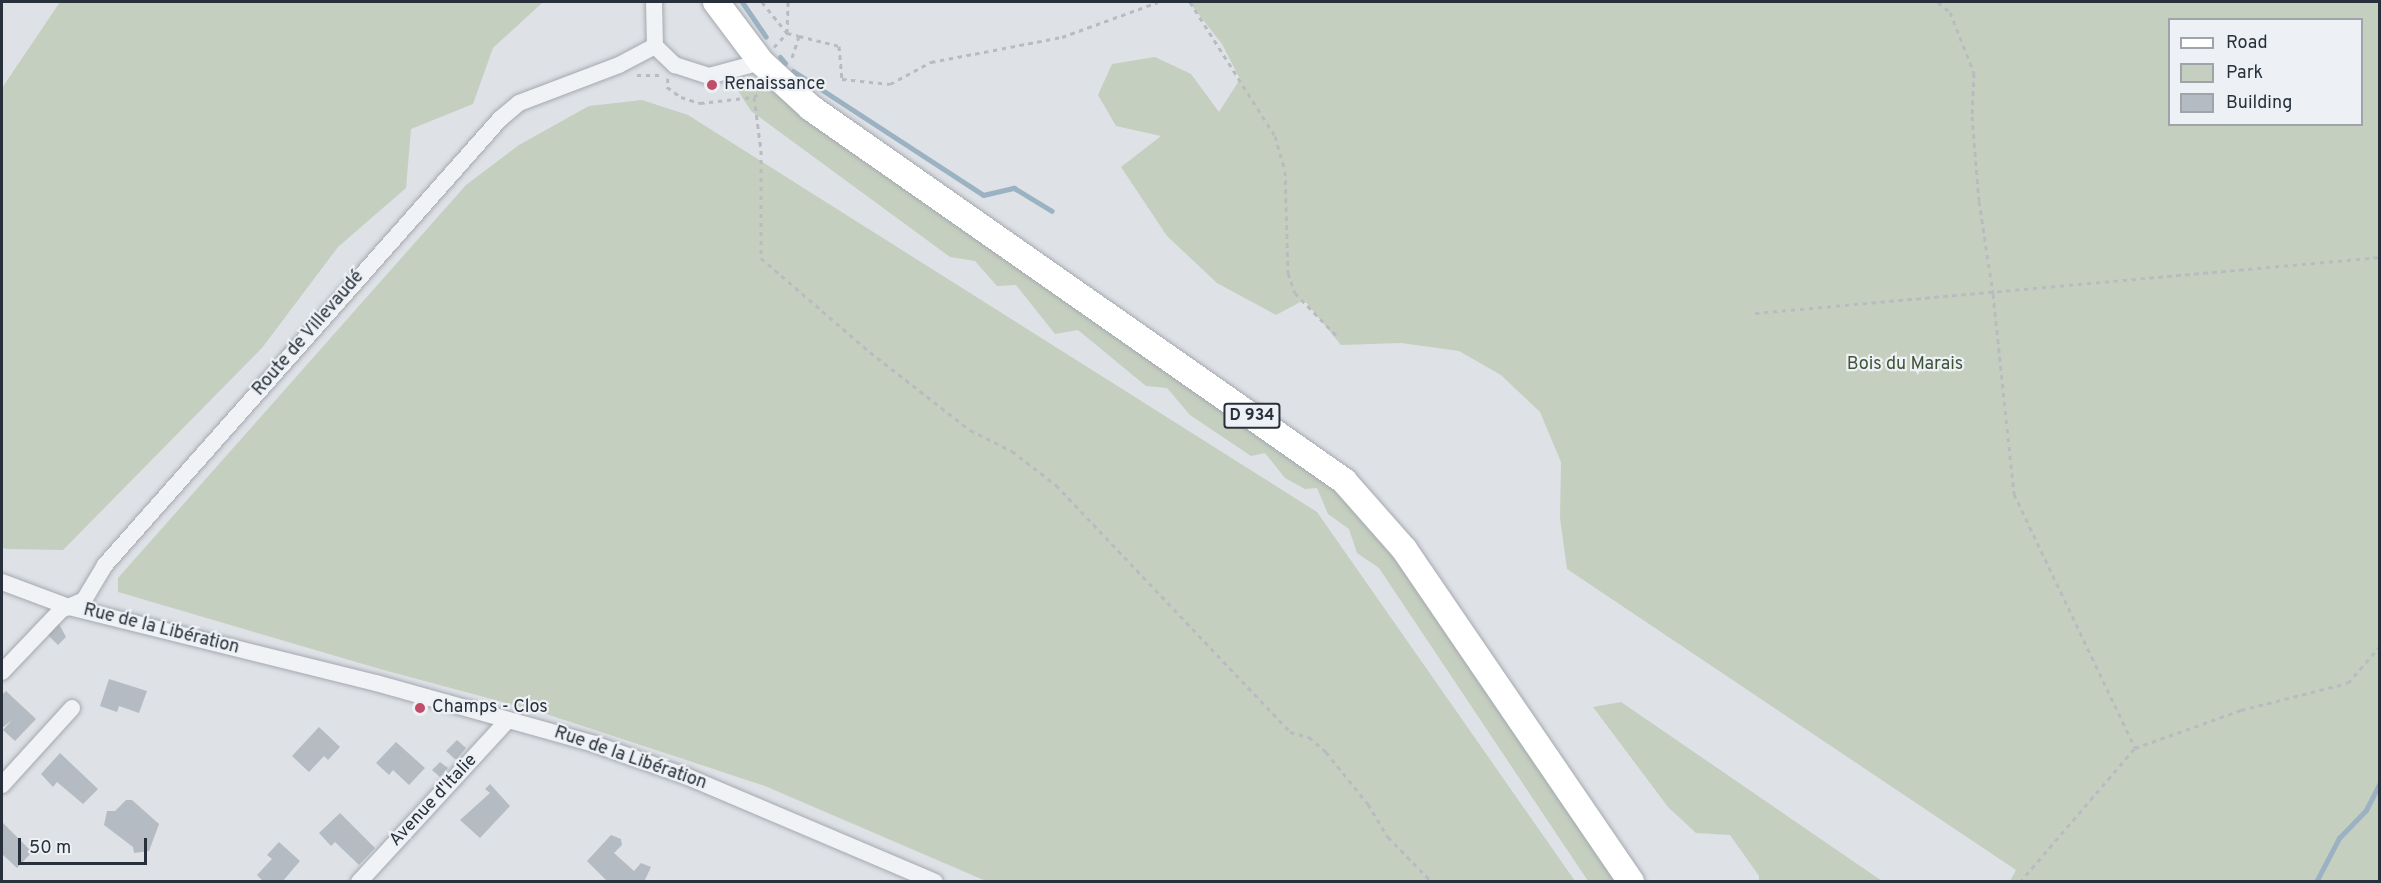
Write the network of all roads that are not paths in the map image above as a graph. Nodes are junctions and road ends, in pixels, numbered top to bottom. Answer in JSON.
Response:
{"nodes":[{"id":1,"x":654,"y":2,"type":"edge"},
{"id":2,"x":707,"y":2,"type":"edge"},
{"id":3,"x":716,"y":2,"type":"edge"},
{"id":4,"x":655,"y":46,"type":"junction"},
{"id":5,"x":761,"y":62,"type":"junction"},
{"id":6,"x":2,"y":582,"type":"edge"},
{"id":7,"x":69,"y":607,"type":"junction"},
{"id":8,"x":2,"y":672,"type":"edge"},
{"id":9,"x":72,"y":708,"type":"dead end"},
{"id":10,"x":508,"y":720,"type":"junction"},
{"id":11,"x":2,"y":785,"type":"edge"},
{"id":12,"x":359,"y":882,"type":"edge"},
{"id":13,"x":935,"y":882,"type":"edge"},
{"id":14,"x":1631,"y":882,"type":"edge"}],
"edges":[{"from":1,"to":4,"type":"street"},
{"from":2,"to":5,"type":"main road","number":"D 934"},
{"from":3,"to":5,"type":"main road","number":"D 934"},
{"from":4,"to":5,"type":"street"},
{"from":4,"to":7,"type":"street","name":"Route de Villevaudé"},
{"from":5,"to":14,"type":"main road","number":"D 934"},
{"from":6,"to":7,"type":"street","name":"Rue de la Libération"},
{"from":7,"to":8,"type":"street","name":"Route de Villevaudé"},
{"from":7,"to":10,"type":"street","name":"Rue de la Libération"},
{"from":9,"to":11,"type":"street"},
{"from":10,"to":12,"type":"street","name":"Avenue d'Italie"},
{"from":10,"to":13,"type":"street","name":"Rue de la Libération"}]}
